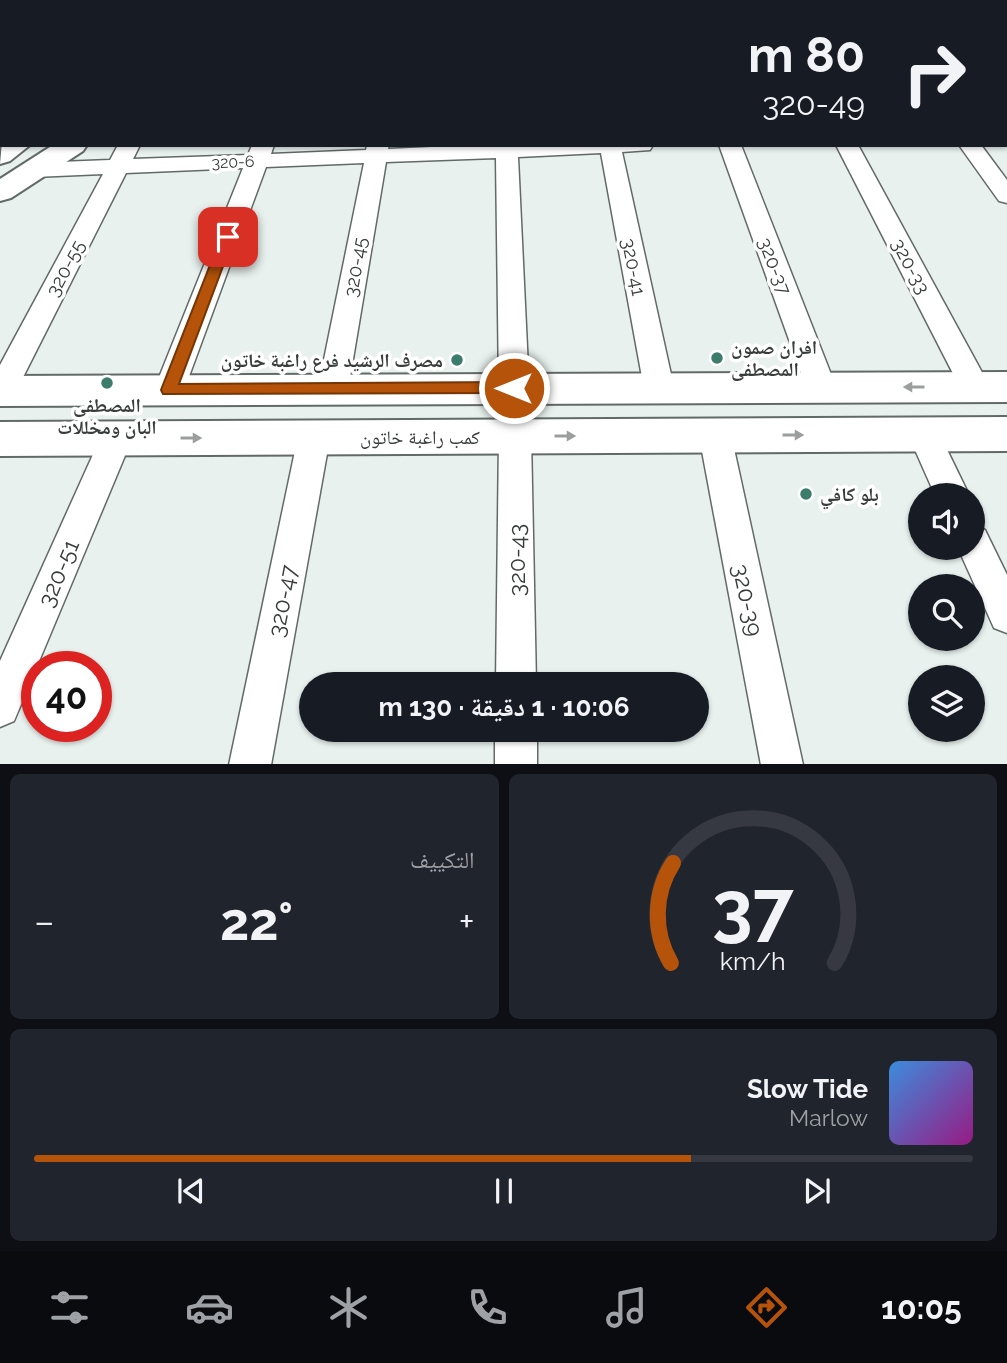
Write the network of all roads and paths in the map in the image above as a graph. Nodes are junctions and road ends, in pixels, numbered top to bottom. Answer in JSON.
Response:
{"nodes":[{"id":1,"x":70,"y":147,"type":"edge"},
{"id":2,"x":558,"y":147,"type":"edge"},
{"id":3,"x":610,"y":147,"type":"edge"},
{"id":4,"x":731,"y":147,"type":"edge"},
{"id":5,"x":848,"y":147,"type":"edge"},
{"id":6,"x":971,"y":147,"type":"edge"},
{"id":7,"x":507,"y":148,"type":"edge"},
{"id":8,"x":377,"y":151,"type":"edge"},
{"id":9,"x":260,"y":153,"type":"edge"},
{"id":10,"x":123,"y":156,"type":"edge"},
{"id":11,"x":34,"y":170,"type":"junction"},
{"id":12,"x":0,"y":192,"type":"edge"},
{"id":13,"x":1007,"y":196,"type":"edge"},
{"id":14,"x":821,"y":387,"type":"junction"},
{"id":15,"x":991,"y":387,"type":"edge"},
{"id":16,"x":514,"y":388,"type":"junction"},
{"id":17,"x":659,"y":388,"type":"junction"},
{"id":18,"x":333,"y":389,"type":"junction"},
{"id":19,"x":169,"y":390,"type":"junction"},
{"id":20,"x":0,"y":391,"type":"edge"},
{"id":21,"x":924,"y":434,"type":"junction"},
{"id":22,"x":1007,"y":434,"type":"edge"},
{"id":23,"x":715,"y":435,"type":"junction"},
{"id":24,"x":515,"y":436,"type":"junction"},
{"id":25,"x":314,"y":438,"type":"junction"},
{"id":26,"x":0,"y":439,"type":"edge"},
{"id":27,"x":116,"y":439,"type":"junction"},
{"id":28,"x":946,"y":483,"type":"edge"},
{"id":29,"x":982,"y":560,"type":"edge"},
{"id":30,"x":1007,"y":615,"type":"edge"},
{"id":31,"x":516,"y":672,"type":"edge"},
{"id":32,"x":0,"y":706,"type":"edge"},
{"id":33,"x":516,"y":742,"type":"edge"},
{"id":34,"x":250,"y":764,"type":"edge"},
{"id":35,"x":516,"y":764,"type":"edge"},
{"id":36,"x":782,"y":764,"type":"edge"}],
"edges":[{"from":1,"to":11,"type":"main road"},
{"from":2,"to":7,"type":"street","name":"320-6"},
{"from":3,"to":17,"type":"street","name":"320-41"},
{"from":4,"to":14,"type":"street","name":"320-37"},
{"from":5,"to":15,"type":"street","name":"320-33"},
{"from":6,"to":13,"type":"street"},
{"from":7,"to":8,"type":"street","name":"320-6"},
{"from":7,"to":16,"type":"street"},
{"from":8,"to":9,"type":"street","name":"320-6"},
{"from":8,"to":18,"type":"street","name":"320-45"},
{"from":9,"to":10,"type":"street","name":"320-6"},
{"from":9,"to":19,"type":"street"},
{"from":10,"to":11,"type":"street","name":"320-6"},
{"from":10,"to":20,"type":"street","name":"320-55"},
{"from":11,"to":12,"type":"main road"},
{"from":15,"to":14,"type":"main road","one_way":true},
{"from":14,"to":17,"type":"main road"},
{"from":16,"to":17,"type":"main road"},
{"from":16,"to":18,"type":"main road"},
{"from":18,"to":19,"type":"main road"},
{"from":19,"to":20,"type":"main road"},
{"from":21,"to":22,"type":"main road","name":"كمب راغبة خاتون"},
{"from":23,"to":21,"type":"main road","name":"كمب راغبة خاتون","one_way":true},
{"from":21,"to":28,"type":"street"},
{"from":24,"to":23,"type":"main road","name":"كمب راغبة خاتون","one_way":true},
{"from":23,"to":36,"type":"street","name":"320-39"},
{"from":24,"to":25,"type":"main road","name":"كمب راغبة خاتون"},
{"from":24,"to":31,"type":"street","name":"320-43"},
{"from":27,"to":25,"type":"main road","name":"كمب راغبة خاتون","one_way":true},
{"from":25,"to":34,"type":"street","name":"320-47"},
{"from":26,"to":27,"type":"main road","name":"كمب راغبة خاتون"},
{"from":27,"to":32,"type":"street","name":"320-51"},
{"from":29,"to":30,"type":"street"},
{"from":33,"to":35,"type":"street"}]}
